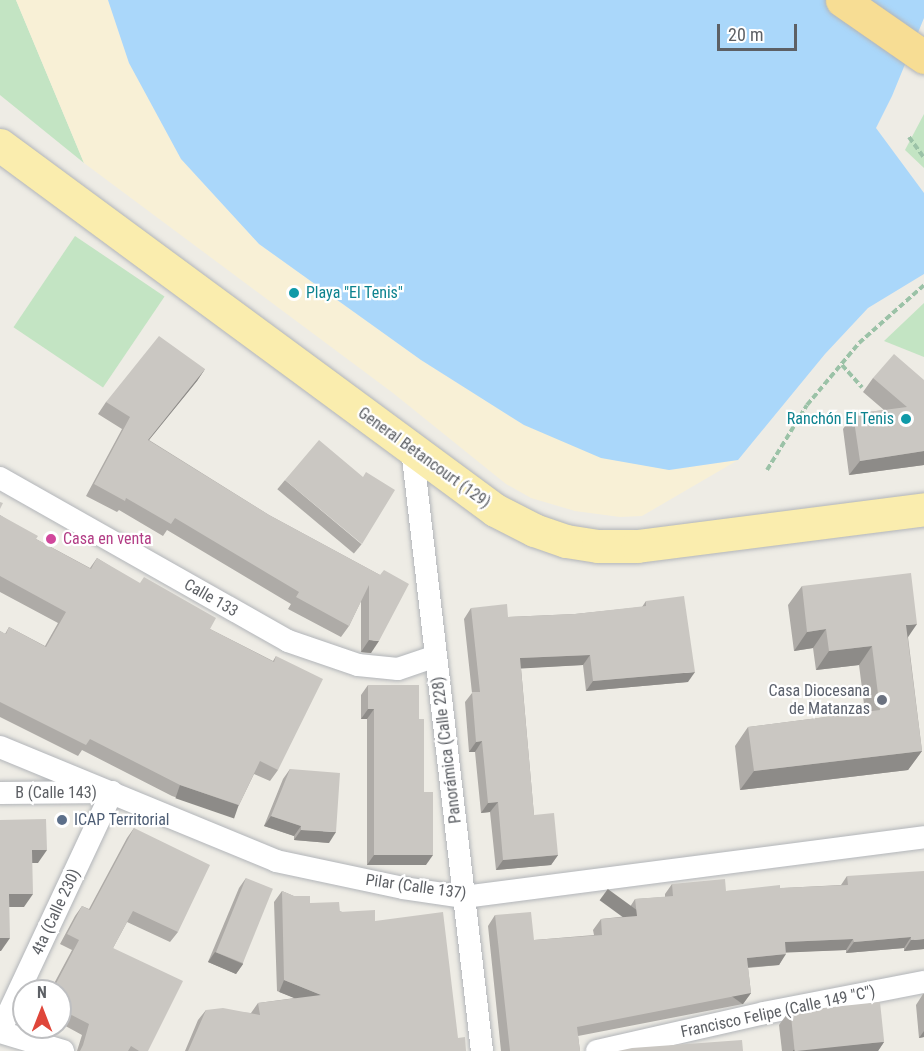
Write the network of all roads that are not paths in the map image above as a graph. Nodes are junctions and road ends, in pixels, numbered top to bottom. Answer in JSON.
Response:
{"nodes":[{"id":1,"x":842,"y":0,"type":"edge"},
{"id":2,"x":924,"y":57,"type":"edge"},
{"id":3,"x":0,"y":145,"type":"edge"},
{"id":4,"x":412,"y":449,"type":"junction"},
{"id":5,"x":0,"y":478,"type":"edge"},
{"id":6,"x":924,"y":509,"type":"edge"},
{"id":7,"x":436,"y":656,"type":"junction"},
{"id":8,"x":0,"y":747,"type":"edge"},
{"id":9,"x":112,"y":792,"type":"junction"},
{"id":10,"x":0,"y":793,"type":"edge"},
{"id":11,"x":924,"y":837,"type":"edge"},
{"id":12,"x":464,"y":897,"type":"junction"},
{"id":13,"x":924,"y":982,"type":"edge"},
{"id":14,"x":0,"y":1032,"type":"edge"},
{"id":15,"x":63,"y":1051,"type":"edge"},
{"id":16,"x":483,"y":1051,"type":"edge"},
{"id":17,"x":597,"y":1051,"type":"edge"}],
"edges":[{"from":1,"to":2,"type":"highway"},
{"from":3,"to":4,"type":"main road","name":"General Betancourt (129)"},
{"from":4,"to":6,"type":"main road","name":"General Betancourt (129)"},
{"from":4,"to":7,"type":"street","name":"Panorámica (Calle 228)"},
{"from":5,"to":7,"type":"street","name":"Calle 133"},
{"from":7,"to":12,"type":"street","name":"Panorámica (Calle 228)"},
{"from":8,"to":9,"type":"street","name":"Pilar (Calle 137)"},
{"from":9,"to":10,"type":"street","name":"B (Calle 143)"},
{"from":9,"to":12,"type":"street","name":"Pilar (Calle 137)"},
{"from":9,"to":14,"type":"street","name":"4ta (Calle 230)"},
{"from":11,"to":12,"type":"street","name":"Pilar (Calle 137)"},
{"from":12,"to":16,"type":"street","name":"Panorámica (Calle 228)"},
{"from":13,"to":17,"type":"street","name":"Francisco Felipe (Calle 149 \"C\")"},
{"from":14,"to":15,"type":"street"}]}
